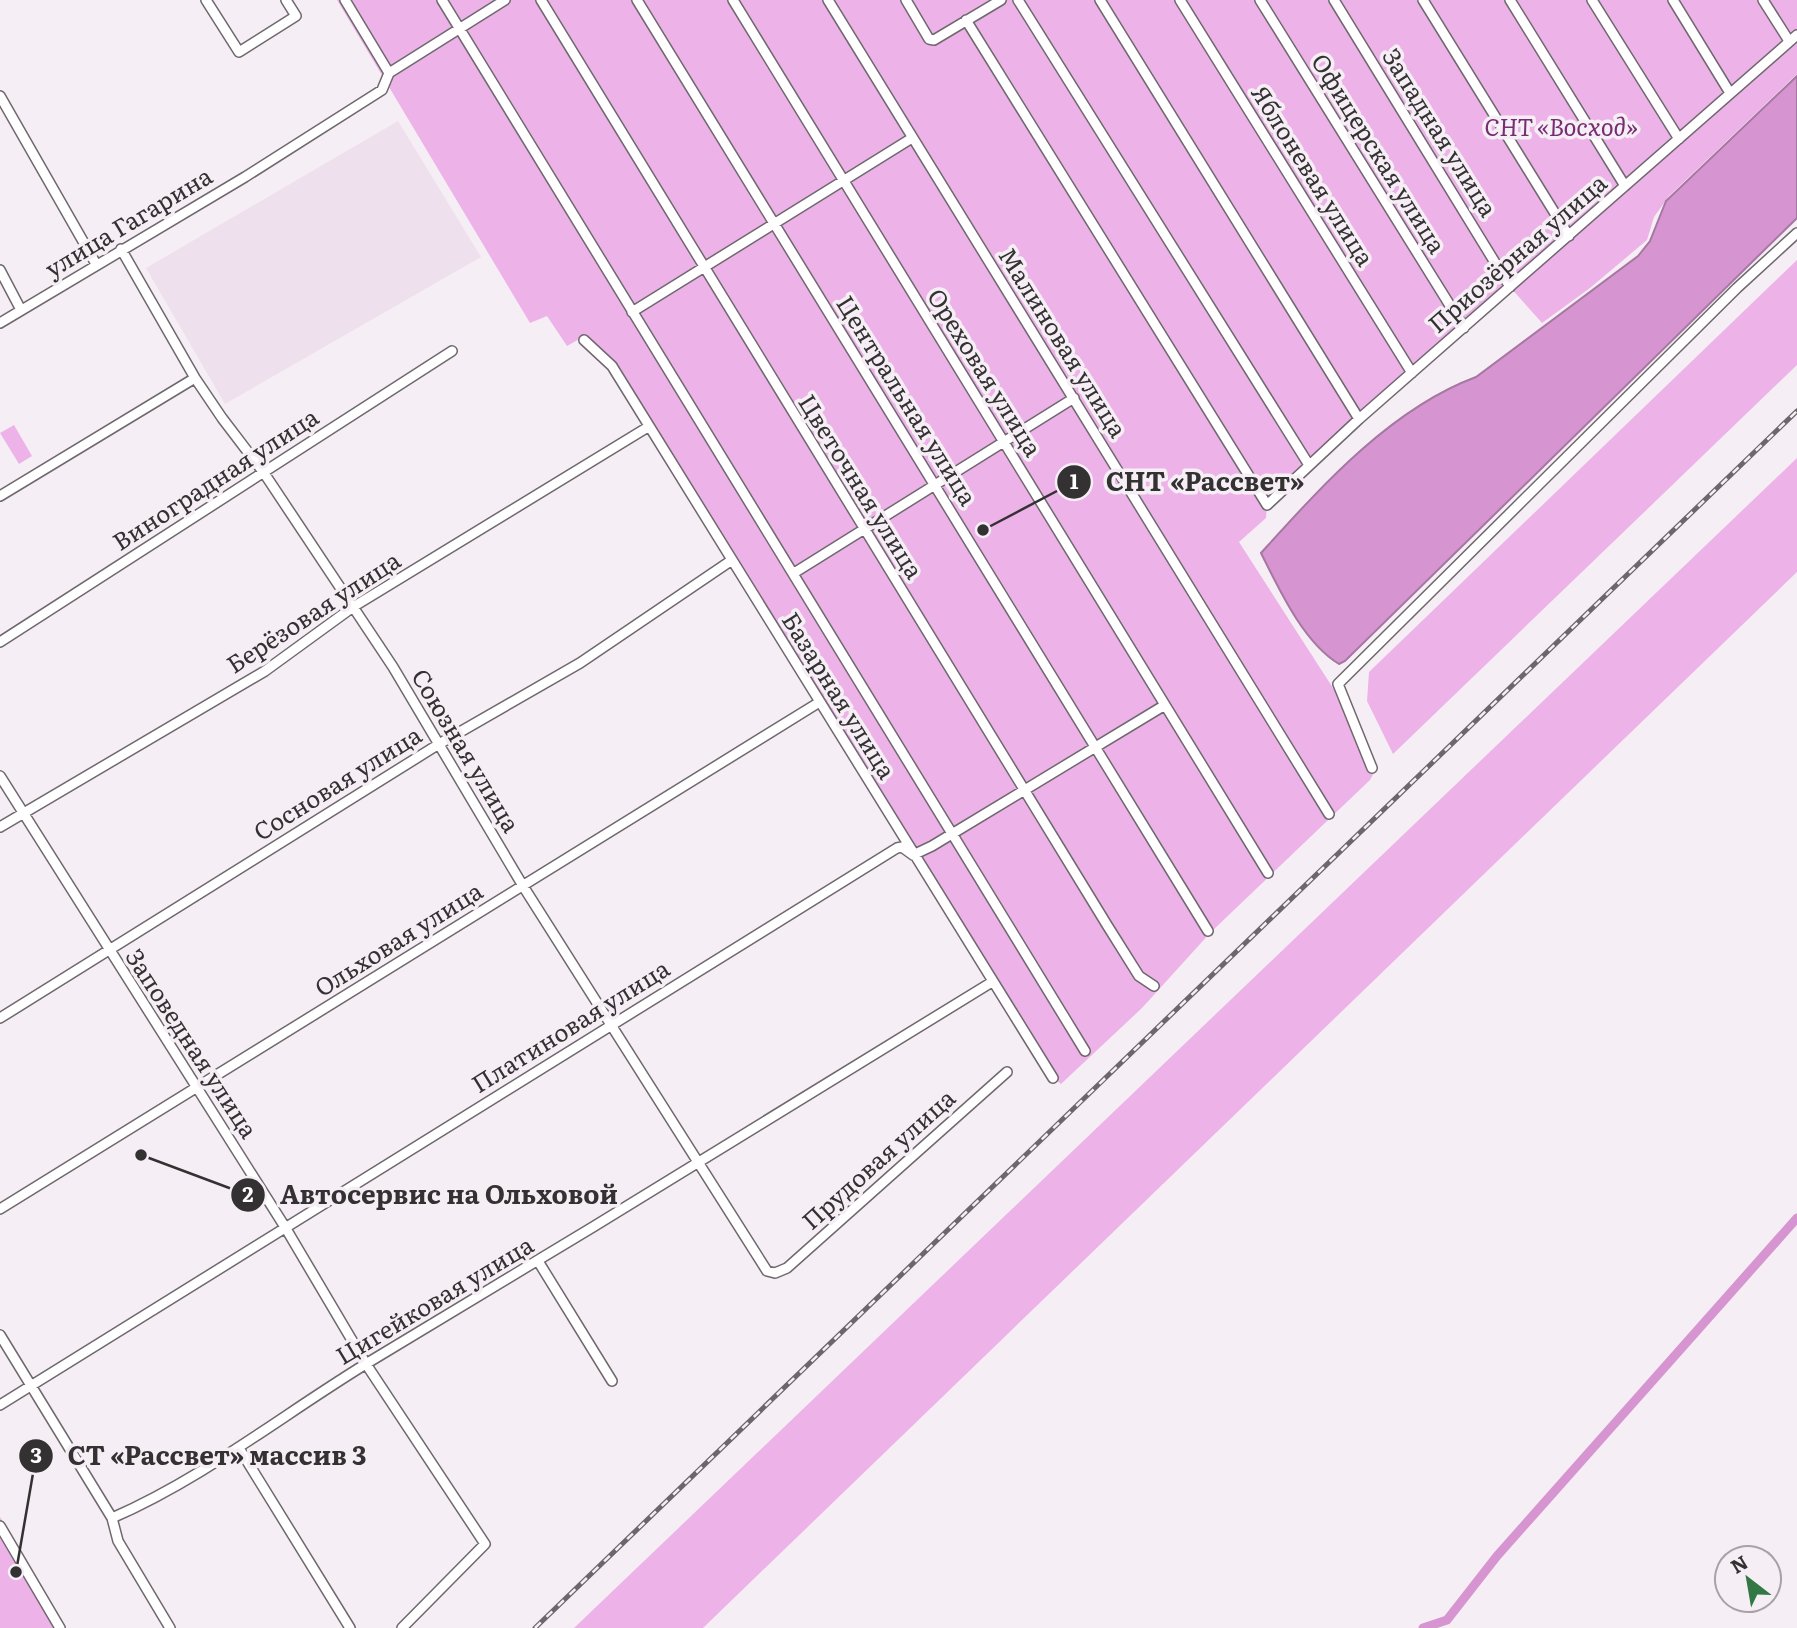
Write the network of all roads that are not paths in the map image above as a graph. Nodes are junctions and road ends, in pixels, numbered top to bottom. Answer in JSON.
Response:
{"nodes":[{"id":1,"x":206,"y":0,"type":"edge"},
{"id":2,"x":286,"y":0,"type":"edge"},
{"id":3,"x":345,"y":0,"type":"edge"},
{"id":4,"x":442,"y":0,"type":"edge"},
{"id":5,"x":505,"y":0,"type":"edge"},
{"id":6,"x":541,"y":0,"type":"edge"},
{"id":7,"x":637,"y":0,"type":"edge"},
{"id":8,"x":733,"y":0,"type":"edge"},
{"id":9,"x":828,"y":0,"type":"edge"},
{"id":10,"x":906,"y":0,"type":"edge"},
{"id":11,"x":1018,"y":0,"type":"edge"},
{"id":12,"x":1100,"y":0,"type":"edge"},
{"id":13,"x":1180,"y":0,"type":"edge"},
{"id":14,"x":1260,"y":0,"type":"edge"},
{"id":15,"x":1334,"y":0,"type":"edge"},
{"id":16,"x":1423,"y":0,"type":"edge"},
{"id":17,"x":1510,"y":0,"type":"edge"},
{"id":18,"x":1592,"y":0,"type":"edge"},
{"id":19,"x":1673,"y":0,"type":"edge"},
{"id":20,"x":1763,"y":0,"type":"edge"},
{"id":21,"x":997,"y":1,"type":"edge"},
{"id":22,"x":966,"y":20,"type":"junction"},
{"id":23,"x":460,"y":27,"type":"junction"},
{"id":24,"x":1793,"y":38,"type":"edge"},
{"id":25,"x":389,"y":73,"type":"junction"},
{"id":26,"x":1730,"y":93,"type":"junction"},
{"id":27,"x":0,"y":96,"type":"edge"},
{"id":28,"x":912,"y":138,"type":"junction"},
{"id":29,"x":1679,"y":139,"type":"junction"},
{"id":30,"x":844,"y":181,"type":"junction"},
{"id":31,"x":1625,"y":186,"type":"junction"},
{"id":32,"x":775,"y":223,"type":"junction"},
{"id":33,"x":1797,"y":233,"type":"edge"},
{"id":34,"x":1569,"y":236,"type":"junction"},
{"id":35,"x":121,"y":248,"type":"junction"},
{"id":36,"x":96,"y":264,"type":"junction"},
{"id":37,"x":703,"y":268,"type":"junction"},
{"id":38,"x":1,"y":276,"type":"edge"},
{"id":39,"x":1510,"y":287,"type":"junction"},
{"id":40,"x":21,"y":310,"type":"junction"},
{"id":41,"x":632,"y":312,"type":"junction"},
{"id":42,"x":0,"y":323,"type":"edge"},
{"id":43,"x":1464,"y":328,"type":"junction"},
{"id":44,"x":584,"y":340,"type":"dead end"},
{"id":45,"x":452,"y":351,"type":"dead end"},
{"id":46,"x":1412,"y":373,"type":"junction"},
{"id":47,"x":195,"y":378,"type":"junction"},
{"id":48,"x":1074,"y":398,"type":"junction"},
{"id":49,"x":1359,"y":419,"type":"junction"},
{"id":50,"x":648,"y":427,"type":"junction"},
{"id":51,"x":1004,"y":442,"type":"junction"},
{"id":52,"x":1309,"y":465,"type":"junction"},
{"id":53,"x":264,"y":473,"type":"junction"},
{"id":54,"x":934,"y":484,"type":"junction"},
{"id":55,"x":0,"y":496,"type":"edge"},
{"id":56,"x":864,"y":530,"type":"junction"},
{"id":57,"x":732,"y":560,"type":"junction"},
{"id":58,"x":793,"y":573,"type":"junction"},
{"id":59,"x":354,"y":607,"type":"junction"},
{"id":60,"x":0,"y":642,"type":"edge"},
{"id":61,"x":818,"y":703,"type":"junction"},
{"id":62,"x":1165,"y":705,"type":"junction"},
{"id":63,"x":439,"y":744,"type":"junction"},
{"id":64,"x":1096,"y":747,"type":"junction"},
{"id":65,"x":1372,"y":768,"type":"dead end"},
{"id":66,"x":0,"y":776,"type":"edge"},
{"id":67,"x":1025,"y":792,"type":"junction"},
{"id":68,"x":24,"y":812,"type":"junction"},
{"id":69,"x":1329,"y":814,"type":"dead end"},
{"id":70,"x":0,"y":827,"type":"edge"},
{"id":71,"x":953,"y":835,"type":"junction"},
{"id":72,"x":913,"y":855,"type":"junction"},
{"id":73,"x":1268,"y":873,"type":"dead end"},
{"id":74,"x":523,"y":886,"type":"junction"},
{"id":75,"x":1208,"y":931,"type":"dead end"},
{"id":76,"x":108,"y":950,"type":"junction"},
{"id":77,"x":992,"y":982,"type":"junction"},
{"id":78,"x":1154,"y":986,"type":"dead end"},
{"id":79,"x":0,"y":1018,"type":"edge"},
{"id":80,"x":613,"y":1024,"type":"junction"},
{"id":81,"x":1085,"y":1051,"type":"dead end"},
{"id":82,"x":1007,"y":1072,"type":"dead end"},
{"id":83,"x":1053,"y":1078,"type":"dead end"},
{"id":84,"x":197,"y":1087,"type":"junction"},
{"id":85,"x":698,"y":1164,"type":"junction"},
{"id":86,"x":0,"y":1209,"type":"edge"},
{"id":87,"x":285,"y":1227,"type":"junction"},
{"id":88,"x":537,"y":1261,"type":"junction"},
{"id":89,"x":775,"y":1273,"type":"joint"},
{"id":90,"x":0,"y":1335,"type":"edge"},
{"id":91,"x":366,"y":1364,"type":"junction"},
{"id":92,"x":612,"y":1381,"type":"dead end"},
{"id":93,"x":32,"y":1384,"type":"junction"},
{"id":94,"x":0,"y":1405,"type":"edge"},
{"id":95,"x":239,"y":1448,"type":"junction"},
{"id":96,"x":112,"y":1518,"type":"junction"},
{"id":97,"x":0,"y":1525,"type":"edge"},
{"id":98,"x":60,"y":1628,"type":"edge"},
{"id":99,"x":170,"y":1628,"type":"edge"},
{"id":100,"x":350,"y":1628,"type":"edge"},
{"id":101,"x":402,"y":1628,"type":"edge"}],
"edges":[{"from":1,"to":2,"type":"street"},
{"from":3,"to":25,"type":"street"},
{"from":4,"to":23,"type":"street"},
{"from":5,"to":23,"type":"street"},
{"from":6,"to":37,"type":"street","name":"Цветочная улица"},
{"from":7,"to":32,"type":"street","name":"Центральная улица"},
{"from":8,"to":30,"type":"street","name":"Ореховая улица"},
{"from":9,"to":28,"type":"street","name":"Малиновая улица"},
{"from":10,"to":22,"type":"street"},
{"from":11,"to":52,"type":"street"},
{"from":12,"to":49,"type":"street"},
{"from":13,"to":46,"type":"street","name":"Яблоневая улица"},
{"from":14,"to":43,"type":"street","name":"Офицерская улица"},
{"from":15,"to":39,"type":"street","name":"Западная улица"},
{"from":16,"to":34,"type":"street"},
{"from":17,"to":31,"type":"street"},
{"from":18,"to":29,"type":"street"},
{"from":19,"to":26,"type":"street"},
{"from":20,"to":24,"type":"street"},
{"from":21,"to":22,"type":"street"},
{"from":22,"to":52,"type":"street","name":"Приозёрная улица"},
{"from":23,"to":25,"type":"street"},
{"from":23,"to":41,"type":"street"},
{"from":24,"to":26,"type":"street","name":"Приозёрная улица"},
{"from":25,"to":35,"type":"street","name":"улица Гагарина"},
{"from":26,"to":29,"type":"street","name":"Приозёрная улица"},
{"from":27,"to":36,"type":"street"},
{"from":28,"to":30,"type":"street"},
{"from":28,"to":48,"type":"street","name":"Малиновая улица"},
{"from":29,"to":31,"type":"street","name":"Приозёрная улица"},
{"from":30,"to":32,"type":"street"},
{"from":30,"to":51,"type":"street","name":"Ореховая улица"},
{"from":31,"to":34,"type":"street","name":"Приозёрная улица"},
{"from":32,"to":37,"type":"street"},
{"from":32,"to":54,"type":"street","name":"Центральная улица"},
{"from":33,"to":65,"type":"street"},
{"from":34,"to":39,"type":"street","name":"Приозёрная улица"},
{"from":35,"to":36,"type":"street","name":"улица Гагарина"},
{"from":35,"to":47,"type":"street","name":"Союзная улица"},
{"from":36,"to":40,"type":"street","name":"улица Гагарина"},
{"from":37,"to":41,"type":"street"},
{"from":37,"to":56,"type":"street","name":"Цветочная улица"},
{"from":38,"to":40,"type":"street"},
{"from":39,"to":43,"type":"street","name":"Приозёрная улица"},
{"from":40,"to":42,"type":"street","name":"улица Гагарина"},
{"from":41,"to":58,"type":"street"},
{"from":43,"to":46,"type":"street","name":"Приозёрная улица"},
{"from":44,"to":50,"type":"street","name":"Базарная улица"},
{"from":45,"to":53,"type":"street","name":"Виноградная улица"},
{"from":46,"to":49,"type":"street","name":"Приозёрная улица"},
{"from":47,"to":53,"type":"street","name":"Союзная улица"},
{"from":47,"to":55,"type":"street"},
{"from":48,"to":51,"type":"street"},
{"from":48,"to":69,"type":"street","name":"Малиновая улица"},
{"from":49,"to":52,"type":"street","name":"Приозёрная улица"},
{"from":50,"to":57,"type":"street","name":"Базарная улица"},
{"from":50,"to":59,"type":"street","name":"Берёзовая улица"},
{"from":51,"to":54,"type":"street"},
{"from":51,"to":62,"type":"street","name":"Ореховая улица"},
{"from":53,"to":59,"type":"street","name":"Союзная улица"},
{"from":53,"to":60,"type":"street","name":"Виноградная улица"},
{"from":54,"to":56,"type":"street"},
{"from":54,"to":64,"type":"street","name":"Центральная улица"},
{"from":56,"to":58,"type":"street"},
{"from":56,"to":67,"type":"street","name":"Цветочная улица"},
{"from":57,"to":61,"type":"street","name":"Базарная улица"},
{"from":57,"to":63,"type":"street","name":"Сосновая улица"},
{"from":58,"to":71,"type":"street"},
{"from":59,"to":63,"type":"street","name":"Союзная улица"},
{"from":59,"to":68,"type":"street","name":"Берёзовая улица"},
{"from":61,"to":72,"type":"street","name":"Базарная улица"},
{"from":61,"to":74,"type":"street","name":"Ольховая улица"},
{"from":62,"to":64,"type":"street","name":"Платиновая улица"},
{"from":62,"to":73,"type":"street","name":"Ореховая улица"},
{"from":63,"to":74,"type":"street","name":"Союзная улица"},
{"from":63,"to":76,"type":"street","name":"Сосновая улица"},
{"from":64,"to":67,"type":"street","name":"Платиновая улица"},
{"from":64,"to":75,"type":"street","name":"Центральная улица"},
{"from":66,"to":68,"type":"street","name":"Заповедная улица"},
{"from":67,"to":71,"type":"street","name":"Платиновая улица"},
{"from":67,"to":78,"type":"street","name":"Цветочная улица"},
{"from":68,"to":70,"type":"street","name":"Берёзовая улица"},
{"from":68,"to":76,"type":"street","name":"Заповедная улица"},
{"from":71,"to":72,"type":"street","name":"Платиновая улица"},
{"from":71,"to":81,"type":"street"},
{"from":72,"to":77,"type":"street","name":"Базарная улица"},
{"from":72,"to":80,"type":"street","name":"Платиновая улица"},
{"from":74,"to":80,"type":"street","name":"Союзная улица"},
{"from":74,"to":84,"type":"street","name":"Ольховая улица"},
{"from":76,"to":79,"type":"street","name":"Сосновая улица"},
{"from":76,"to":84,"type":"street","name":"Заповедная улица"},
{"from":77,"to":83,"type":"street","name":"Базарная улица"},
{"from":77,"to":85,"type":"street","name":"Цигейковая улица"},
{"from":80,"to":85,"type":"street","name":"Союзная улица"},
{"from":80,"to":87,"type":"street","name":"Платиновая улица"},
{"from":82,"to":89,"type":"street","name":"Прудовая улица"},
{"from":84,"to":86,"type":"street","name":"Ольховая улица"},
{"from":84,"to":87,"type":"street","name":"Заповедная улица"},
{"from":85,"to":88,"type":"street","name":"Цигейковая улица"},
{"from":85,"to":89,"type":"street","name":"Союзная улица"},
{"from":87,"to":91,"type":"street","name":"Заповедная улица"},
{"from":87,"to":93,"type":"street","name":"Платиновая улица"},
{"from":88,"to":91,"type":"street","name":"Цигейковая улица"},
{"from":88,"to":92,"type":"street"},
{"from":90,"to":93,"type":"street"},
{"from":91,"to":95,"type":"street","name":"Цигейковая улица"},
{"from":91,"to":101,"type":"street","name":"Заповедная улица"},
{"from":93,"to":94,"type":"street","name":"Платиновая улица"},
{"from":93,"to":96,"type":"street"},
{"from":95,"to":96,"type":"street","name":"Цигейковая улица"},
{"from":95,"to":100,"type":"street"},
{"from":96,"to":99,"type":"street"},
{"from":97,"to":98,"type":"street"}]}
